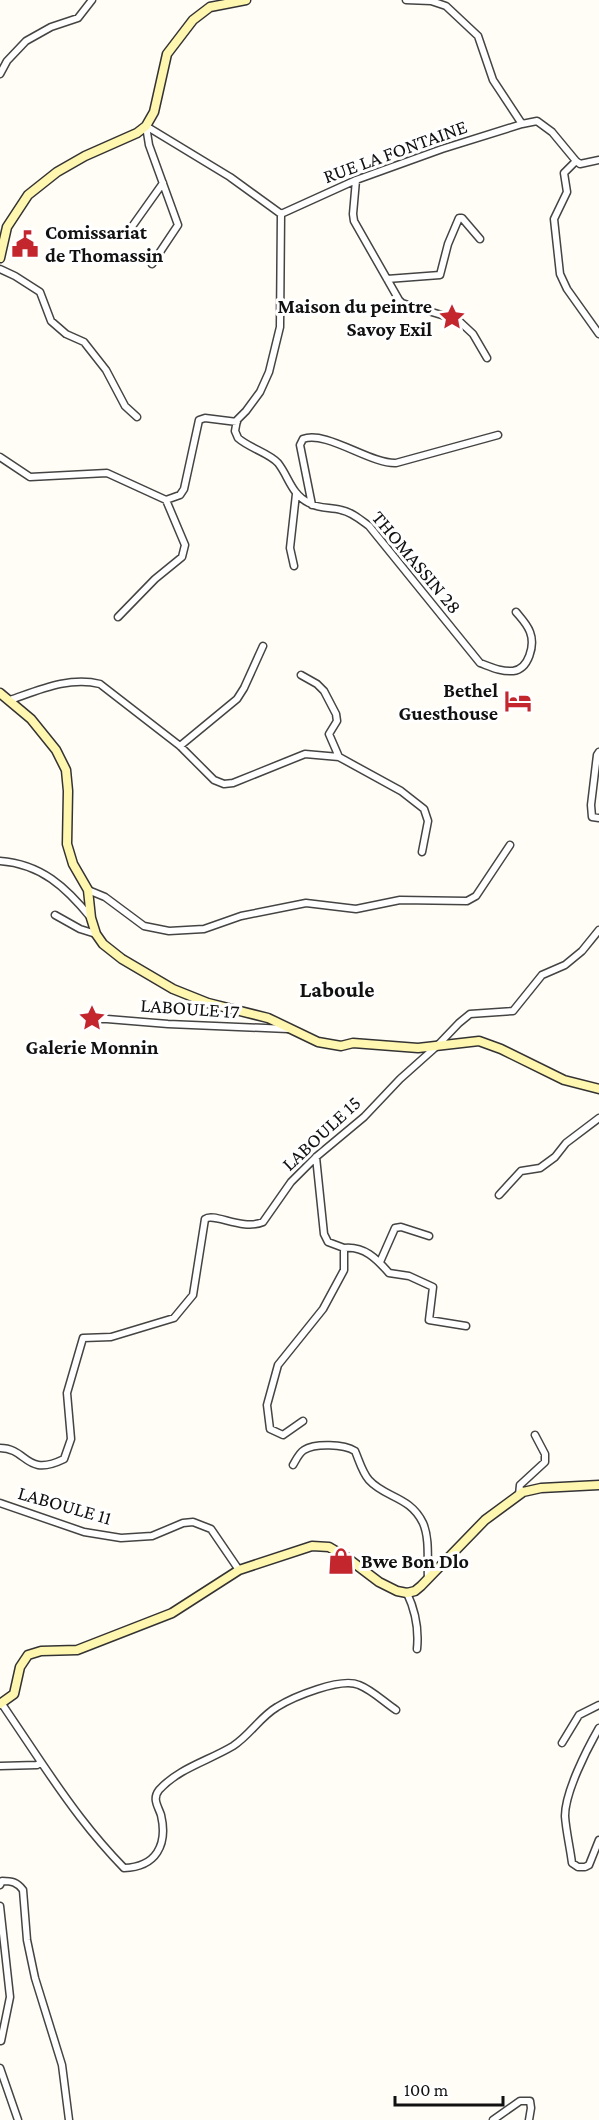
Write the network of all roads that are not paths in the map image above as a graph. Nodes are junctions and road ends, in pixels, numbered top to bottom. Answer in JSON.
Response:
{"nodes":[{"id":1,"x":92,"y":0,"type":"edge"},
{"id":2,"x":246,"y":0,"type":"edge"},
{"id":3,"x":406,"y":0,"type":"edge"},
{"id":4,"x":0,"y":74,"type":"edge"},
{"id":5,"x":522,"y":124,"type":"junction"},
{"id":6,"x":146,"y":126,"type":"junction"},
{"id":7,"x":599,"y":160,"type":"edge"},
{"id":8,"x":576,"y":162,"type":"junction"},
{"id":9,"x":356,"y":180,"type":"junction"},
{"id":10,"x":163,"y":183,"type":"junction"},
{"id":11,"x":281,"y":214,"type":"junction"},
{"id":12,"x":4,"y":227,"type":"edge"},
{"id":13,"x":131,"y":228,"type":"dead end"},
{"id":14,"x":480,"y":239,"type":"dead end"},
{"id":15,"x":0,"y":258,"type":"edge"},
{"id":16,"x":152,"y":264,"type":"dead end"},
{"id":17,"x":0,"y":270,"type":"edge"},
{"id":18,"x":387,"y":279,"type":"junction"},
{"id":19,"x":599,"y":334,"type":"edge"},
{"id":20,"x":487,"y":358,"type":"dead end"},
{"id":21,"x":137,"y":417,"type":"dead end"},
{"id":22,"x":237,"y":422,"type":"junction"},
{"id":23,"x":498,"y":435,"type":"dead end"},
{"id":24,"x":0,"y":457,"type":"edge"},
{"id":25,"x":296,"y":494,"type":"junction"},
{"id":26,"x":166,"y":500,"type":"junction"},
{"id":27,"x":312,"y":505,"type":"junction"},
{"id":28,"x":294,"y":566,"type":"dead end"},
{"id":29,"x":516,"y":612,"type":"dead end"},
{"id":30,"x":118,"y":617,"type":"dead end"},
{"id":31,"x":263,"y":646,"type":"dead end"},
{"id":32,"x":301,"y":675,"type":"dead end"},
{"id":33,"x":0,"y":693,"type":"edge"},
{"id":34,"x":10,"y":700,"type":"junction"},
{"id":35,"x":180,"y":746,"type":"junction"},
{"id":36,"x":599,"y":752,"type":"edge"},
{"id":37,"x":339,"y":757,"type":"junction"},
{"id":38,"x":599,"y":818,"type":"edge"},
{"id":39,"x":510,"y":845,"type":"dead end"},
{"id":40,"x":422,"y":852,"type":"dead end"},
{"id":41,"x":0,"y":861,"type":"edge"},
{"id":42,"x":88,"y":890,"type":"junction"},
{"id":43,"x":55,"y":915,"type":"dead end"},
{"id":44,"x":91,"y":918,"type":"junction"},
{"id":45,"x":599,"y":930,"type":"edge"},
{"id":46,"x":96,"y":934,"type":"junction"},
{"id":47,"x":88,"y":1019,"type":"dead end"},
{"id":48,"x":289,"y":1029,"type":"junction"},
{"id":49,"x":437,"y":1046,"type":"junction"},
{"id":50,"x":599,"y":1089,"type":"edge"},
{"id":51,"x":599,"y":1118,"type":"edge"},
{"id":52,"x":316,"y":1157,"type":"junction"},
{"id":53,"x":499,"y":1194,"type":"dead end"},
{"id":54,"x":429,"y":1236,"type":"dead end"},
{"id":55,"x":344,"y":1248,"type":"junction"},
{"id":56,"x":380,"y":1262,"type":"junction"},
{"id":57,"x":466,"y":1326,"type":"dead end"},
{"id":58,"x":303,"y":1421,"type":"dead end"},
{"id":59,"x":536,"y":1435,"type":"dead end"},
{"id":60,"x":71,"y":1439,"type":"joint"},
{"id":61,"x":0,"y":1448,"type":"edge"},
{"id":62,"x":293,"y":1465,"type":"dead end"},
{"id":63,"x":599,"y":1485,"type":"edge"},
{"id":64,"x":519,"y":1495,"type":"junction"},
{"id":65,"x":0,"y":1503,"type":"edge"},
{"id":66,"x":239,"y":1570,"type":"junction"},
{"id":67,"x":428,"y":1579,"type":"junction"},
{"id":68,"x":407,"y":1593,"type":"junction"},
{"id":69,"x":417,"y":1649,"type":"dead end"},
{"id":70,"x":1,"y":1704,"type":"edge"},
{"id":71,"x":599,"y":1705,"type":"edge"},
{"id":72,"x":396,"y":1710,"type":"dead end"},
{"id":73,"x":599,"y":1728,"type":"edge"},
{"id":74,"x":562,"y":1743,"type":"dead end"},
{"id":75,"x":41,"y":1762,"type":"junction"},
{"id":76,"x":0,"y":1766,"type":"edge"},
{"id":77,"x":599,"y":1840,"type":"edge"},
{"id":78,"x":0,"y":1886,"type":"edge"},
{"id":79,"x":0,"y":1906,"type":"edge"},
{"id":80,"x":0,"y":2040,"type":"edge"},
{"id":81,"x":0,"y":2068,"type":"edge"},
{"id":82,"x":18,"y":2120,"type":"edge"},
{"id":83,"x":69,"y":2120,"type":"edge"},
{"id":84,"x":493,"y":2120,"type":"edge"},
{"id":85,"x":529,"y":2120,"type":"edge"}],
"edges":[{"from":1,"to":4,"type":"street"},
{"from":2,"to":6,"type":"main road"},
{"from":3,"to":5,"type":"street"},
{"from":5,"to":8,"type":"street"},
{"from":5,"to":9,"type":"street","name":"RUE LA FONTAINE"},
{"from":6,"to":10,"type":"street"},
{"from":6,"to":11,"type":"street"},
{"from":6,"to":12,"type":"main road"},
{"from":7,"to":8,"type":"street"},
{"from":8,"to":19,"type":"street"},
{"from":9,"to":11,"type":"street","name":"RUE LA FONTAINE"},
{"from":9,"to":18,"type":"street"},
{"from":10,"to":13,"type":"street"},
{"from":10,"to":16,"type":"street"},
{"from":11,"to":22,"type":"street"},
{"from":12,"to":15,"type":"main road"},
{"from":14,"to":18,"type":"street"},
{"from":17,"to":21,"type":"street"},
{"from":18,"to":20,"type":"street"},
{"from":22,"to":25,"type":"street","name":"THOMASSIN 28"},
{"from":22,"to":26,"type":"street"},
{"from":23,"to":27,"type":"street"},
{"from":24,"to":26,"type":"street"},
{"from":25,"to":27,"type":"street","name":"THOMASSIN 28"},
{"from":25,"to":28,"type":"street"},
{"from":26,"to":30,"type":"street"},
{"from":27,"to":29,"type":"street","name":"THOMASSIN 28"},
{"from":31,"to":35,"type":"street"},
{"from":32,"to":37,"type":"street"},
{"from":33,"to":34,"type":"main road"},
{"from":34,"to":35,"type":"street"},
{"from":34,"to":42,"type":"main road"},
{"from":35,"to":37,"type":"street"},
{"from":36,"to":38,"type":"street"},
{"from":37,"to":40,"type":"street"},
{"from":39,"to":42,"type":"street"},
{"from":41,"to":44,"type":"street"},
{"from":42,"to":44,"type":"main road"},
{"from":43,"to":46,"type":"street"},
{"from":44,"to":46,"type":"main road"},
{"from":45,"to":49,"type":"street","name":"LABOULE 15"},
{"from":46,"to":48,"type":"main road"},
{"from":47,"to":48,"type":"street","name":"LABOULE 17"},
{"from":48,"to":49,"type":"main road"},
{"from":49,"to":50,"type":"main road"},
{"from":49,"to":52,"type":"street","name":"LABOULE 15"},
{"from":51,"to":53,"type":"street"},
{"from":52,"to":55,"type":"street"},
{"from":52,"to":60,"type":"street","name":"LABOULE 15"},
{"from":54,"to":56,"type":"street"},
{"from":55,"to":56,"type":"street"},
{"from":55,"to":58,"type":"street"},
{"from":56,"to":57,"type":"street"},
{"from":59,"to":64,"type":"street"},
{"from":60,"to":61,"type":"street","name":"LABOULE 11"},
{"from":62,"to":67,"type":"street"},
{"from":63,"to":64,"type":"main road"},
{"from":64,"to":67,"type":"main road"},
{"from":65,"to":66,"type":"street","name":"LABOULE 11"},
{"from":66,"to":68,"type":"main road"},
{"from":66,"to":70,"type":"main road"},
{"from":67,"to":68,"type":"main road"},
{"from":68,"to":69,"type":"street"},
{"from":70,"to":75,"type":"street"},
{"from":71,"to":74,"type":"street"},
{"from":72,"to":75,"type":"street"},
{"from":73,"to":77,"type":"street"},
{"from":75,"to":76,"type":"street"},
{"from":78,"to":83,"type":"street"},
{"from":79,"to":80,"type":"street"},
{"from":81,"to":82,"type":"street"},
{"from":84,"to":85,"type":"street"}]}
